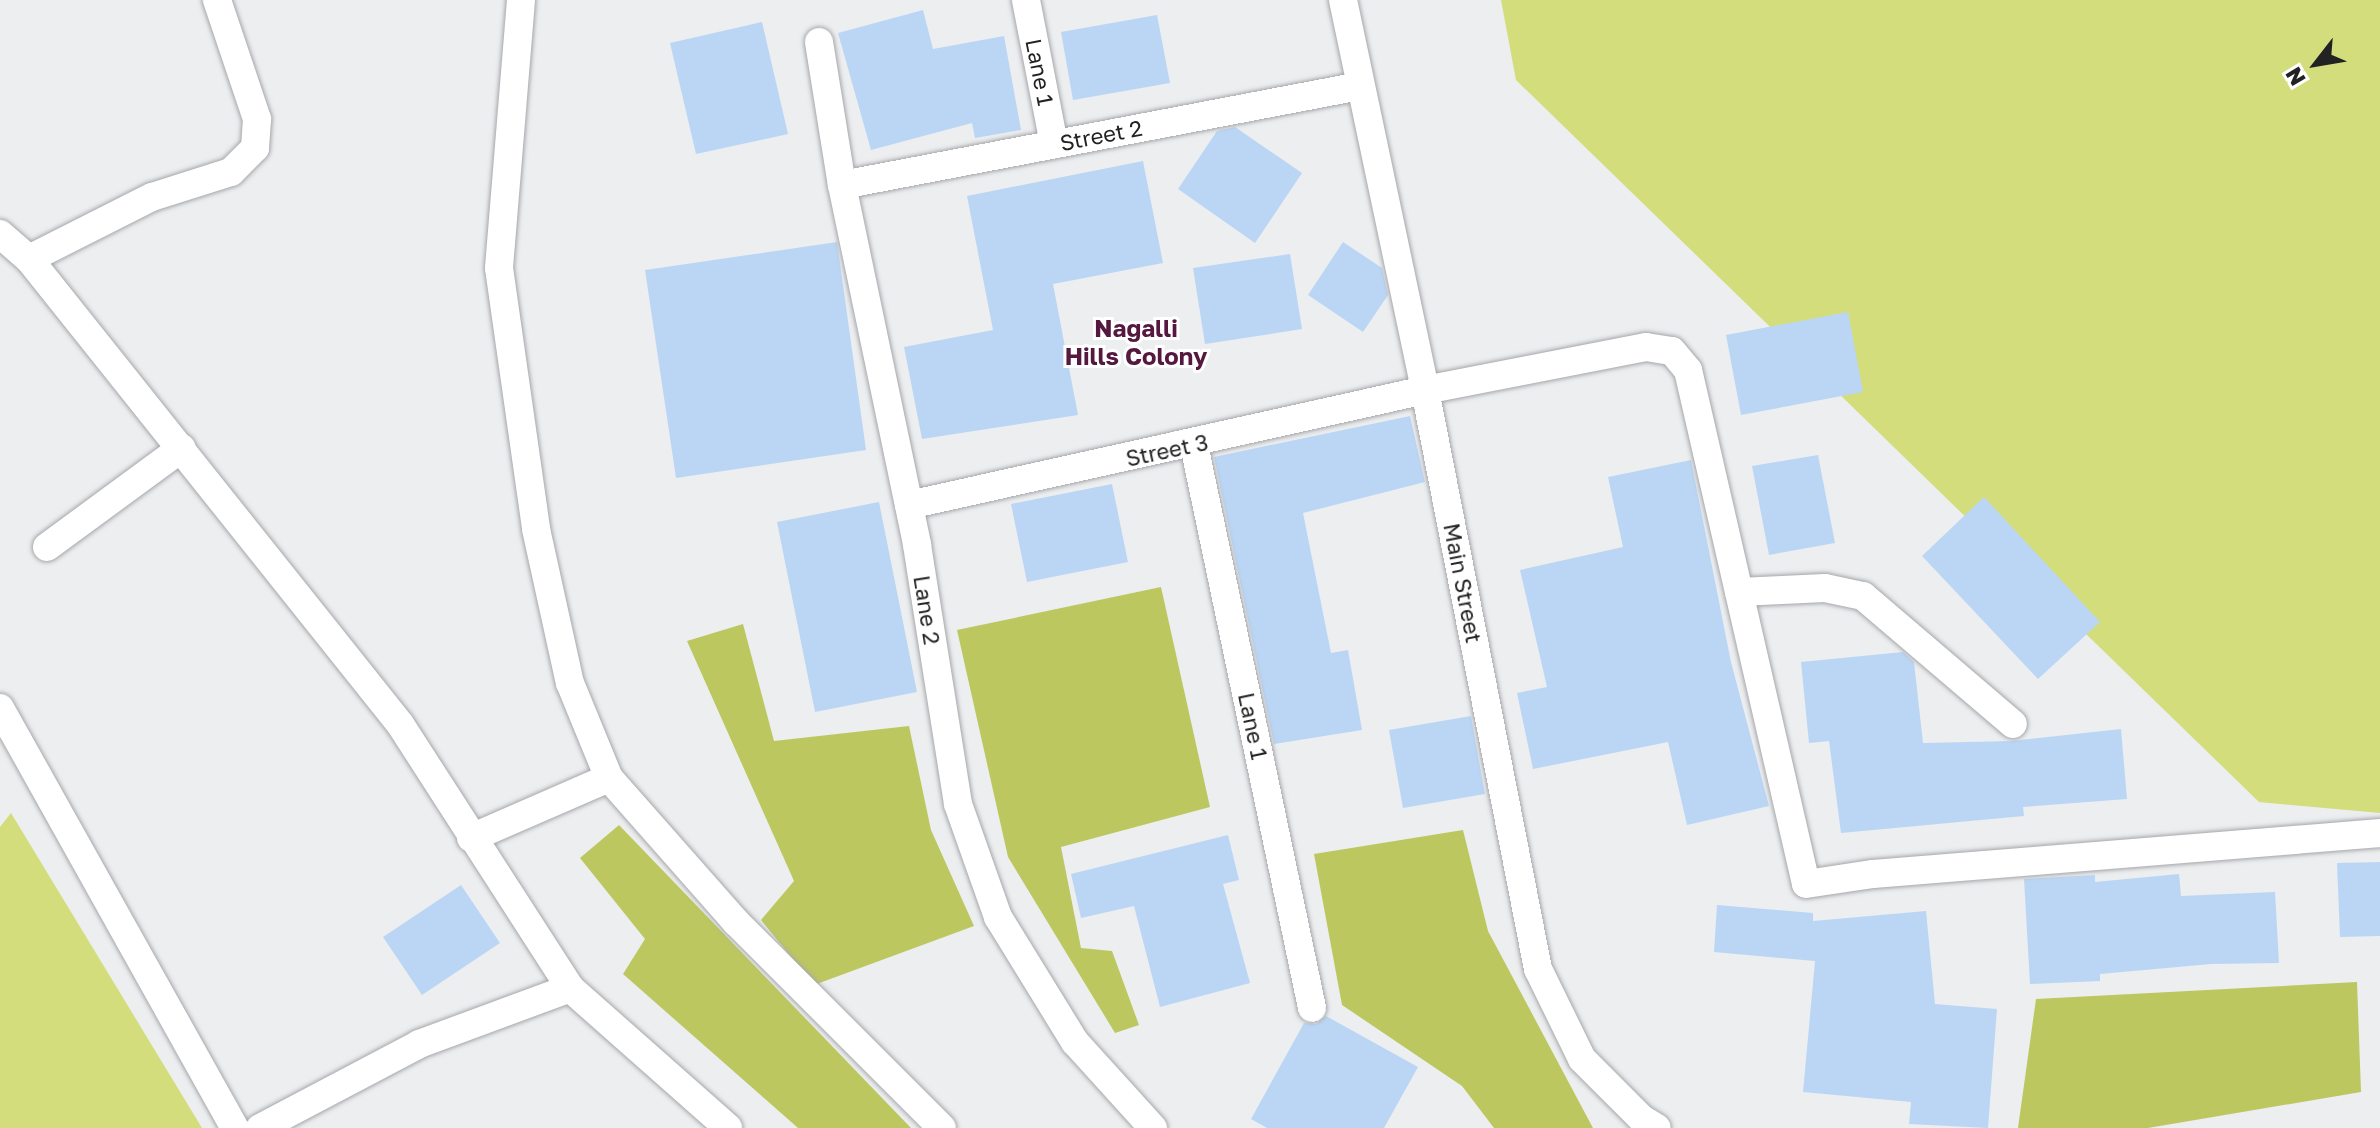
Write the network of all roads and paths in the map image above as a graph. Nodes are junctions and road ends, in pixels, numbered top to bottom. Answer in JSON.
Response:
{"nodes":[{"id":1,"x":217,"y":0,"type":"edge"},
{"id":2,"x":521,"y":0,"type":"edge"},
{"id":3,"x":1026,"y":0,"type":"edge"},
{"id":4,"x":1343,"y":0,"type":"edge"},
{"id":5,"x":819,"y":42,"type":"dead end"},
{"id":6,"x":1360,"y":86,"type":"junction"},
{"id":7,"x":1054,"y":144,"type":"junction"},
{"id":8,"x":842,"y":185,"type":"junction"},
{"id":9,"x":0,"y":234,"type":"edge"},
{"id":10,"x":29,"y":259,"type":"junction"},
{"id":11,"x":1425,"y":390,"type":"junction"},
{"id":12,"x":1194,"y":445,"type":"junction"},
{"id":13,"x":182,"y":448,"type":"junction"},
{"id":14,"x":909,"y":505,"type":"junction"},
{"id":15,"x":47,"y":547,"type":"dead end"},
{"id":16,"x":1739,"y":592,"type":"junction"},
{"id":17,"x":0,"y":708,"type":"edge"},
{"id":18,"x":2013,"y":724,"type":"dead end"},
{"id":19,"x":609,"y":778,"type":"junction"},
{"id":20,"x":2380,"y":833,"type":"edge"},
{"id":21,"x":471,"y":838,"type":"junction"},
{"id":22,"x":570,"y":988,"type":"junction"},
{"id":23,"x":1312,"y":1008,"type":"dead end"},
{"id":24,"x":235,"y":1128,"type":"edge"},
{"id":25,"x":260,"y":1128,"type":"edge"},
{"id":26,"x":728,"y":1128,"type":"edge"},
{"id":27,"x":942,"y":1128,"type":"edge"},
{"id":28,"x":1153,"y":1128,"type":"edge"},
{"id":29,"x":1657,"y":1128,"type":"edge"}],
"edges":[{"from":1,"to":10,"type":"street"},
{"from":2,"to":19,"type":"street"},
{"from":3,"to":7,"type":"street","name":"Lane 1"},
{"from":4,"to":6,"type":"street","name":"Main Street"},
{"from":5,"to":8,"type":"street","name":"Lane 2"},
{"from":6,"to":7,"type":"street","name":"Street 2"},
{"from":6,"to":11,"type":"street","name":"Main Street"},
{"from":7,"to":8,"type":"street","name":"Street 2"},
{"from":8,"to":14,"type":"street","name":"Lane 2"},
{"from":9,"to":10,"type":"street"},
{"from":10,"to":13,"type":"street"},
{"from":11,"to":12,"type":"street","name":"Street 3"},
{"from":11,"to":16,"type":"street","name":"Street 3"},
{"from":11,"to":29,"type":"street","name":"Main Street"},
{"from":12,"to":14,"type":"street","name":"Street 3"},
{"from":12,"to":23,"type":"street","name":"Lane 1"},
{"from":13,"to":15,"type":"street"},
{"from":13,"to":21,"type":"street"},
{"from":14,"to":28,"type":"street","name":"Lane 2"},
{"from":16,"to":18,"type":"street"},
{"from":16,"to":20,"type":"street","name":"Street 3"},
{"from":17,"to":24,"type":"street"},
{"from":19,"to":21,"type":"street"},
{"from":19,"to":27,"type":"street"},
{"from":21,"to":22,"type":"street"},
{"from":22,"to":25,"type":"street"},
{"from":22,"to":26,"type":"street"}]}
